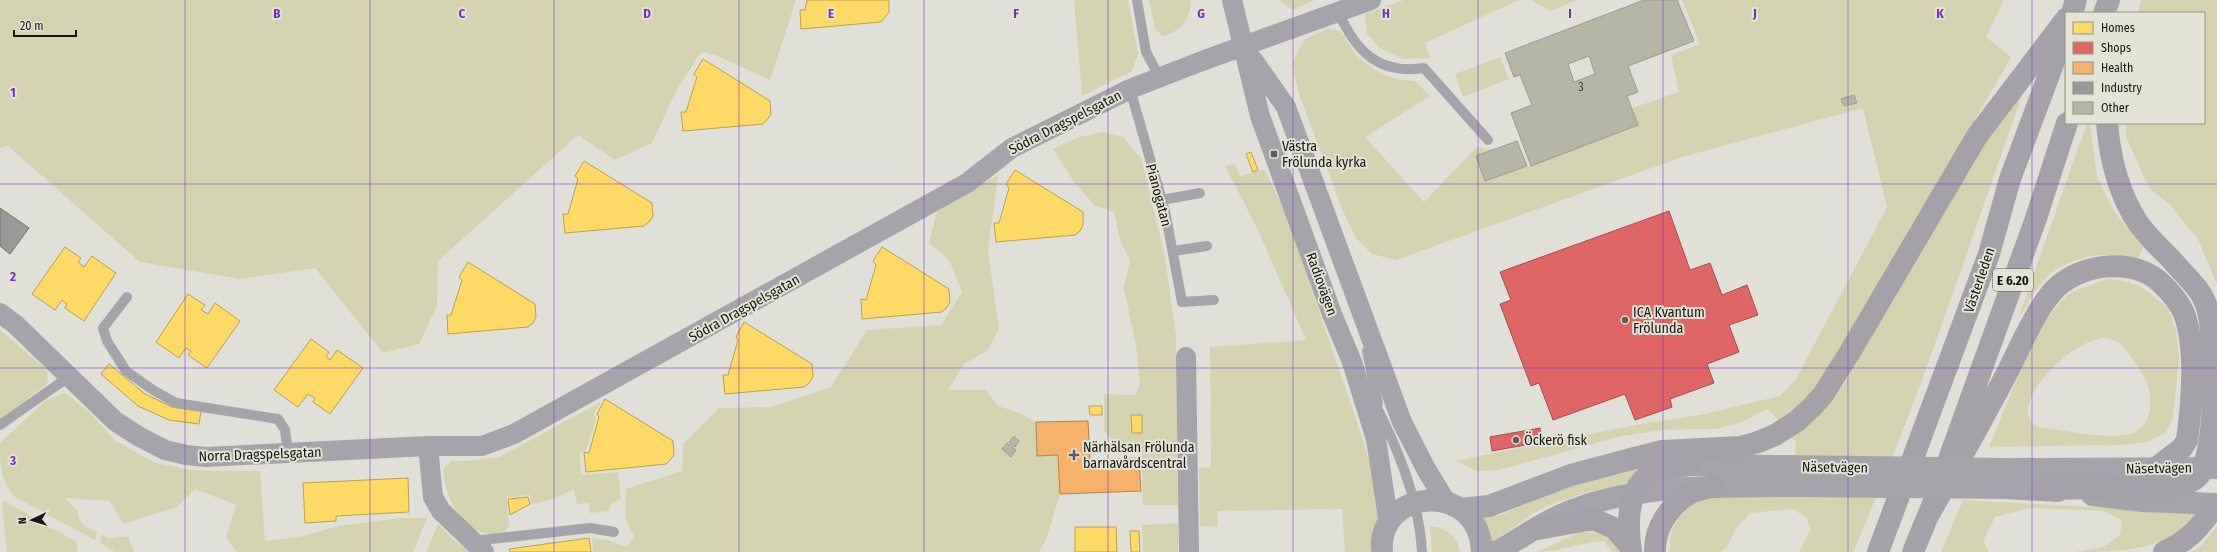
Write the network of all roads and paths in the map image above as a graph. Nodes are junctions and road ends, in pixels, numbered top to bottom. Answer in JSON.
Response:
{"nodes":[{"id":1,"x":1137,"y":0,"type":"edge"},
{"id":2,"x":1232,"y":0,"type":"edge"},
{"id":3,"x":1371,"y":0,"type":"edge"},
{"id":4,"x":2109,"y":0,"type":"edge"},
{"id":5,"x":2114,"y":0,"type":"edge"},
{"id":6,"x":1338,"y":12,"type":"junction"},
{"id":7,"x":2104,"y":12,"type":"edge"},
{"id":8,"x":2113,"y":12,"type":"edge"},
{"id":9,"x":2065,"y":22,"type":"edge"},
{"id":10,"x":2065,"y":30,"type":"edge"},
{"id":11,"x":1244,"y":47,"type":"junction"},
{"id":12,"x":1160,"y":78,"type":"junction"},
{"id":13,"x":1130,"y":89,"type":"junction"},
{"id":14,"x":2067,"y":124,"type":"edge"},
{"id":15,"x":2107,"y":124,"type":"edge"},
{"id":16,"x":1488,"y":140,"type":"dead end"},
{"id":17,"x":1200,"y":193,"type":"dead end"},
{"id":18,"x":1162,"y":200,"type":"junction"},
{"id":19,"x":1207,"y":246,"type":"dead end"},
{"id":20,"x":1173,"y":251,"type":"junction"},
{"id":21,"x":127,"y":297,"type":"dead end"},
{"id":22,"x":1214,"y":300,"type":"dead end"},
{"id":23,"x":1357,"y":301,"type":"junction"},
{"id":24,"x":0,"y":313,"type":"edge"},
{"id":25,"x":1186,"y":357,"type":"dead end"},
{"id":26,"x":1352,"y":362,"type":"junction"},
{"id":27,"x":70,"y":376,"type":"junction"},
{"id":28,"x":2216,"y":402,"type":"edge"},
{"id":29,"x":1380,"y":413,"type":"junction"},
{"id":30,"x":0,"y":425,"type":"edge"},
{"id":31,"x":428,"y":446,"type":"junction"},
{"id":32,"x":288,"y":454,"type":"junction"},
{"id":33,"x":1635,"y":458,"type":"junction"},
{"id":34,"x":1690,"y":465,"type":"junction"},
{"id":35,"x":2211,"y":467,"type":"edge"},
{"id":36,"x":2156,"y":468,"type":"junction"},
{"id":37,"x":1790,"y":476,"type":"junction"},
{"id":38,"x":2006,"y":479,"type":"junction"},
{"id":39,"x":1713,"y":486,"type":"junction"},
{"id":40,"x":2040,"y":489,"type":"junction"},
{"id":41,"x":1633,"y":495,"type":"junction"},
{"id":42,"x":1415,"y":502,"type":"junction"},
{"id":43,"x":2217,"y":504,"type":"edge"},
{"id":44,"x":1454,"y":505,"type":"junction"},
{"id":45,"x":1929,"y":514,"type":"junction"},
{"id":46,"x":1389,"y":524,"type":"junction"},
{"id":47,"x":1538,"y":529,"type":"junction"},
{"id":48,"x":614,"y":532,"type":"dead end"},
{"id":49,"x":479,"y":547,"type":"edge"},
{"id":50,"x":1631,"y":549,"type":"edge"},
{"id":51,"x":1189,"y":552,"type":"edge"},
{"id":52,"x":1382,"y":552,"type":"edge"},
{"id":53,"x":1422,"y":552,"type":"edge"},
{"id":54,"x":1482,"y":552,"type":"edge"},
{"id":55,"x":1496,"y":552,"type":"edge"},
{"id":56,"x":1655,"y":552,"type":"edge"},
{"id":57,"x":1878,"y":552,"type":"edge"},
{"id":58,"x":1913,"y":552,"type":"edge"},
{"id":59,"x":2164,"y":552,"type":"edge"}],
"edges":[{"from":1,"to":12,"type":"lane"},
{"from":2,"to":11,"type":"street","name":"Radiovägen"},
{"from":3,"to":6,"type":"street","name":"Södra Dragspelsgatan"},
{"from":4,"to":7,"type":"highway"},
{"from":5,"to":8,"type":"highway"},
{"from":6,"to":11,"type":"street","name":"Södra Dragspelsgatan"},
{"from":6,"to":16,"type":"lane"},
{"from":9,"to":33,"type":"highway"},
{"from":10,"to":57,"type":"highway","name":"Västerleden","number":"E 6.20"},
{"from":11,"to":12,"type":"street","name":"Södra Dragspelsgatan"},
{"from":11,"to":23,"type":"street","name":"Radiovägen"},
{"from":11,"to":26,"type":"street","name":"Radiovägen"},
{"from":12,"to":13,"type":"street","name":"Södra Dragspelsgatan"},
{"from":13,"to":18,"type":"lane","name":"Pianogatan"},
{"from":13,"to":31,"type":"street","name":"Södra Dragspelsgatan"},
{"from":14,"to":45,"type":"highway","number":"E 6.20"},
{"from":15,"to":28,"type":"highway"},
{"from":17,"to":18,"type":"lane"},
{"from":18,"to":20,"type":"lane","name":"Pianogatan"},
{"from":19,"to":20,"type":"lane"},
{"from":20,"to":22,"type":"lane","name":"Pianogatan"},
{"from":21,"to":32,"type":"lane"},
{"from":23,"to":29,"type":"lane"},
{"from":23,"to":44,"type":"street","name":"Radiovägen"},
{"from":24,"to":27,"type":"street","name":"Norra Dragspelsgatan"},
{"from":25,"to":51,"type":"street"},
{"from":26,"to":29,"type":"lane"},
{"from":26,"to":46,"type":"street","name":"Radiovägen"},
{"from":27,"to":30,"type":"lane"},
{"from":27,"to":32,"type":"street","name":"Norra Dragspelsgatan"},
{"from":28,"to":35,"type":"highway"},
{"from":29,"to":42,"type":"lane"},
{"from":31,"to":32,"type":"street","name":"Norra Dragspelsgatan"},
{"from":31,"to":49,"type":"street"},
{"from":33,"to":34,"type":"street","name":"Näsetvägen"},
{"from":33,"to":44,"type":"street","name":"Näsetvägen"},
{"from":34,"to":37,"type":"street","name":"Näsetvägen"},
{"from":34,"to":41,"type":"highway"},
{"from":35,"to":36,"type":"street","name":"Näsetvägen"},
{"from":35,"to":40,"type":"highway"},
{"from":36,"to":38,"type":"street","name":"Näsetvägen"},
{"from":36,"to":45,"type":"highway"},
{"from":37,"to":38,"type":"street","name":"Näsetvägen","bridge":true},
{"from":37,"to":39,"type":"street","name":"Näsetvägen"},
{"from":38,"to":40,"type":"street","name":"Näsetvägen"},
{"from":39,"to":41,"type":"street","name":"Näsetvägen"},
{"from":39,"to":56,"type":"highway"},
{"from":40,"to":43,"type":"street","name":"Näsetvägen"},
{"from":41,"to":47,"type":"street","name":"Näsetvägen"},
{"from":41,"to":50,"type":"highway"},
{"from":42,"to":44,"type":"street","name":"Näsetvägen"},
{"from":42,"to":46,"type":"street"},
{"from":42,"to":53,"type":"lane"},
{"from":43,"to":59,"type":"highway"},
{"from":44,"to":54,"type":"street"},
{"from":45,"to":58,"type":"highway","number":"E 6.20"},
{"from":46,"to":52,"type":"street"},
{"from":47,"to":50,"type":"highway"},
{"from":47,"to":55,"type":"street","name":"Näsetvägen"},
{"from":48,"to":49,"type":"lane"}]}
